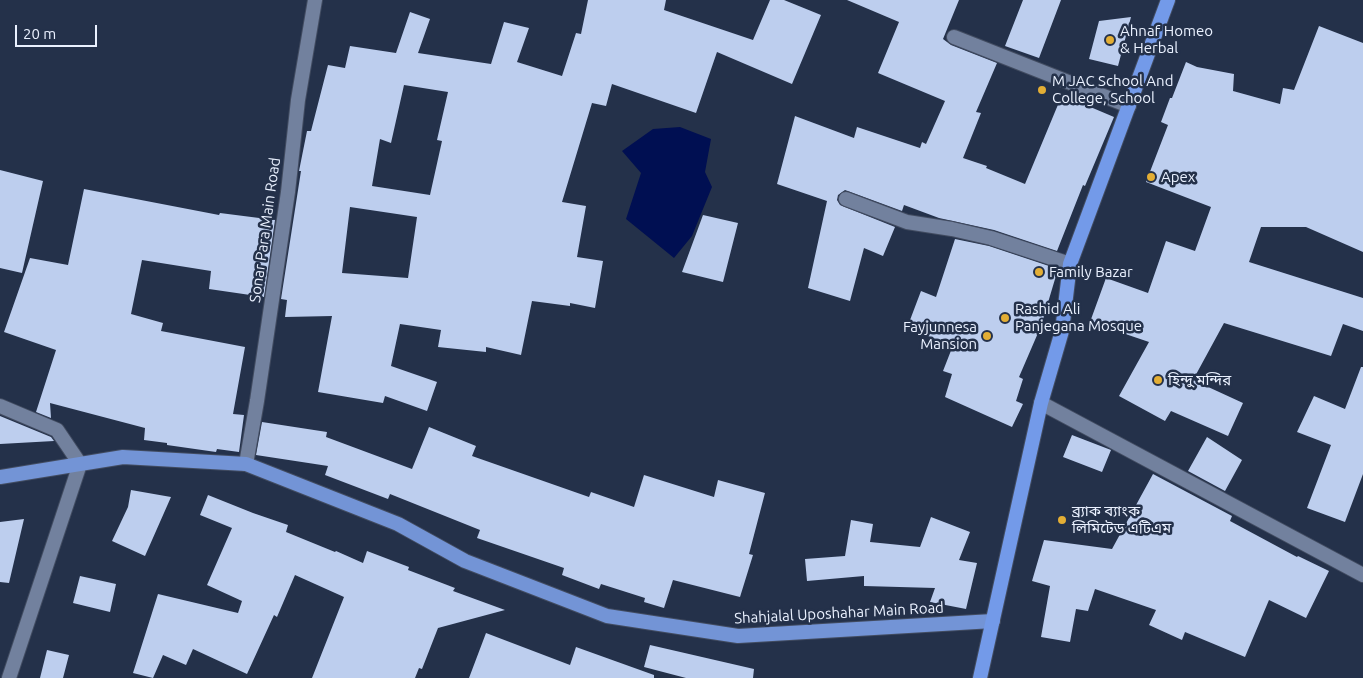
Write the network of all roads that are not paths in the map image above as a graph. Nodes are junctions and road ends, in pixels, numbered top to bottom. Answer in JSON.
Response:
{"nodes":[{"id":1,"x":315,"y":0,"type":"edge"},
{"id":2,"x":1168,"y":0,"type":"edge"},
{"id":3,"x":954,"y":36,"type":"dead end"},
{"id":4,"x":1129,"y":106,"type":"junction"},
{"id":5,"x":846,"y":199,"type":"dead end"},
{"id":6,"x":1070,"y":264,"type":"junction"},
{"id":7,"x":1041,"y":403,"type":"junction"},
{"id":8,"x":0,"y":406,"type":"edge"},
{"id":9,"x":80,"y":464,"type":"junction"},
{"id":10,"x":246,"y":464,"type":"junction"},
{"id":11,"x":0,"y":477,"type":"edge"},
{"id":12,"x":1363,"y":575,"type":"edge"},
{"id":13,"x":993,"y":621,"type":"junction"},
{"id":14,"x":9,"y":678,"type":"edge"},
{"id":15,"x":980,"y":678,"type":"edge"}],
"edges":[{"from":1,"to":10,"type":"street","name":"Sonar Para Main Road"},
{"from":2,"to":4,"type":"highway"},
{"from":3,"to":4,"type":"street"},
{"from":4,"to":6,"type":"highway"},
{"from":5,"to":6,"type":"street"},
{"from":6,"to":7,"type":"highway"},
{"from":7,"to":12,"type":"street"},
{"from":7,"to":13,"type":"highway"},
{"from":8,"to":9,"type":"street"},
{"from":9,"to":10,"type":"main road","name":"Shahjalal Uposhahar Main Road"},
{"from":9,"to":11,"type":"main road","name":"Shahjalal Uposhahar Main Road"},
{"from":9,"to":14,"type":"street"},
{"from":10,"to":13,"type":"main road","name":"Shahjalal Uposhahar Main Road"},
{"from":13,"to":15,"type":"highway"}]}
